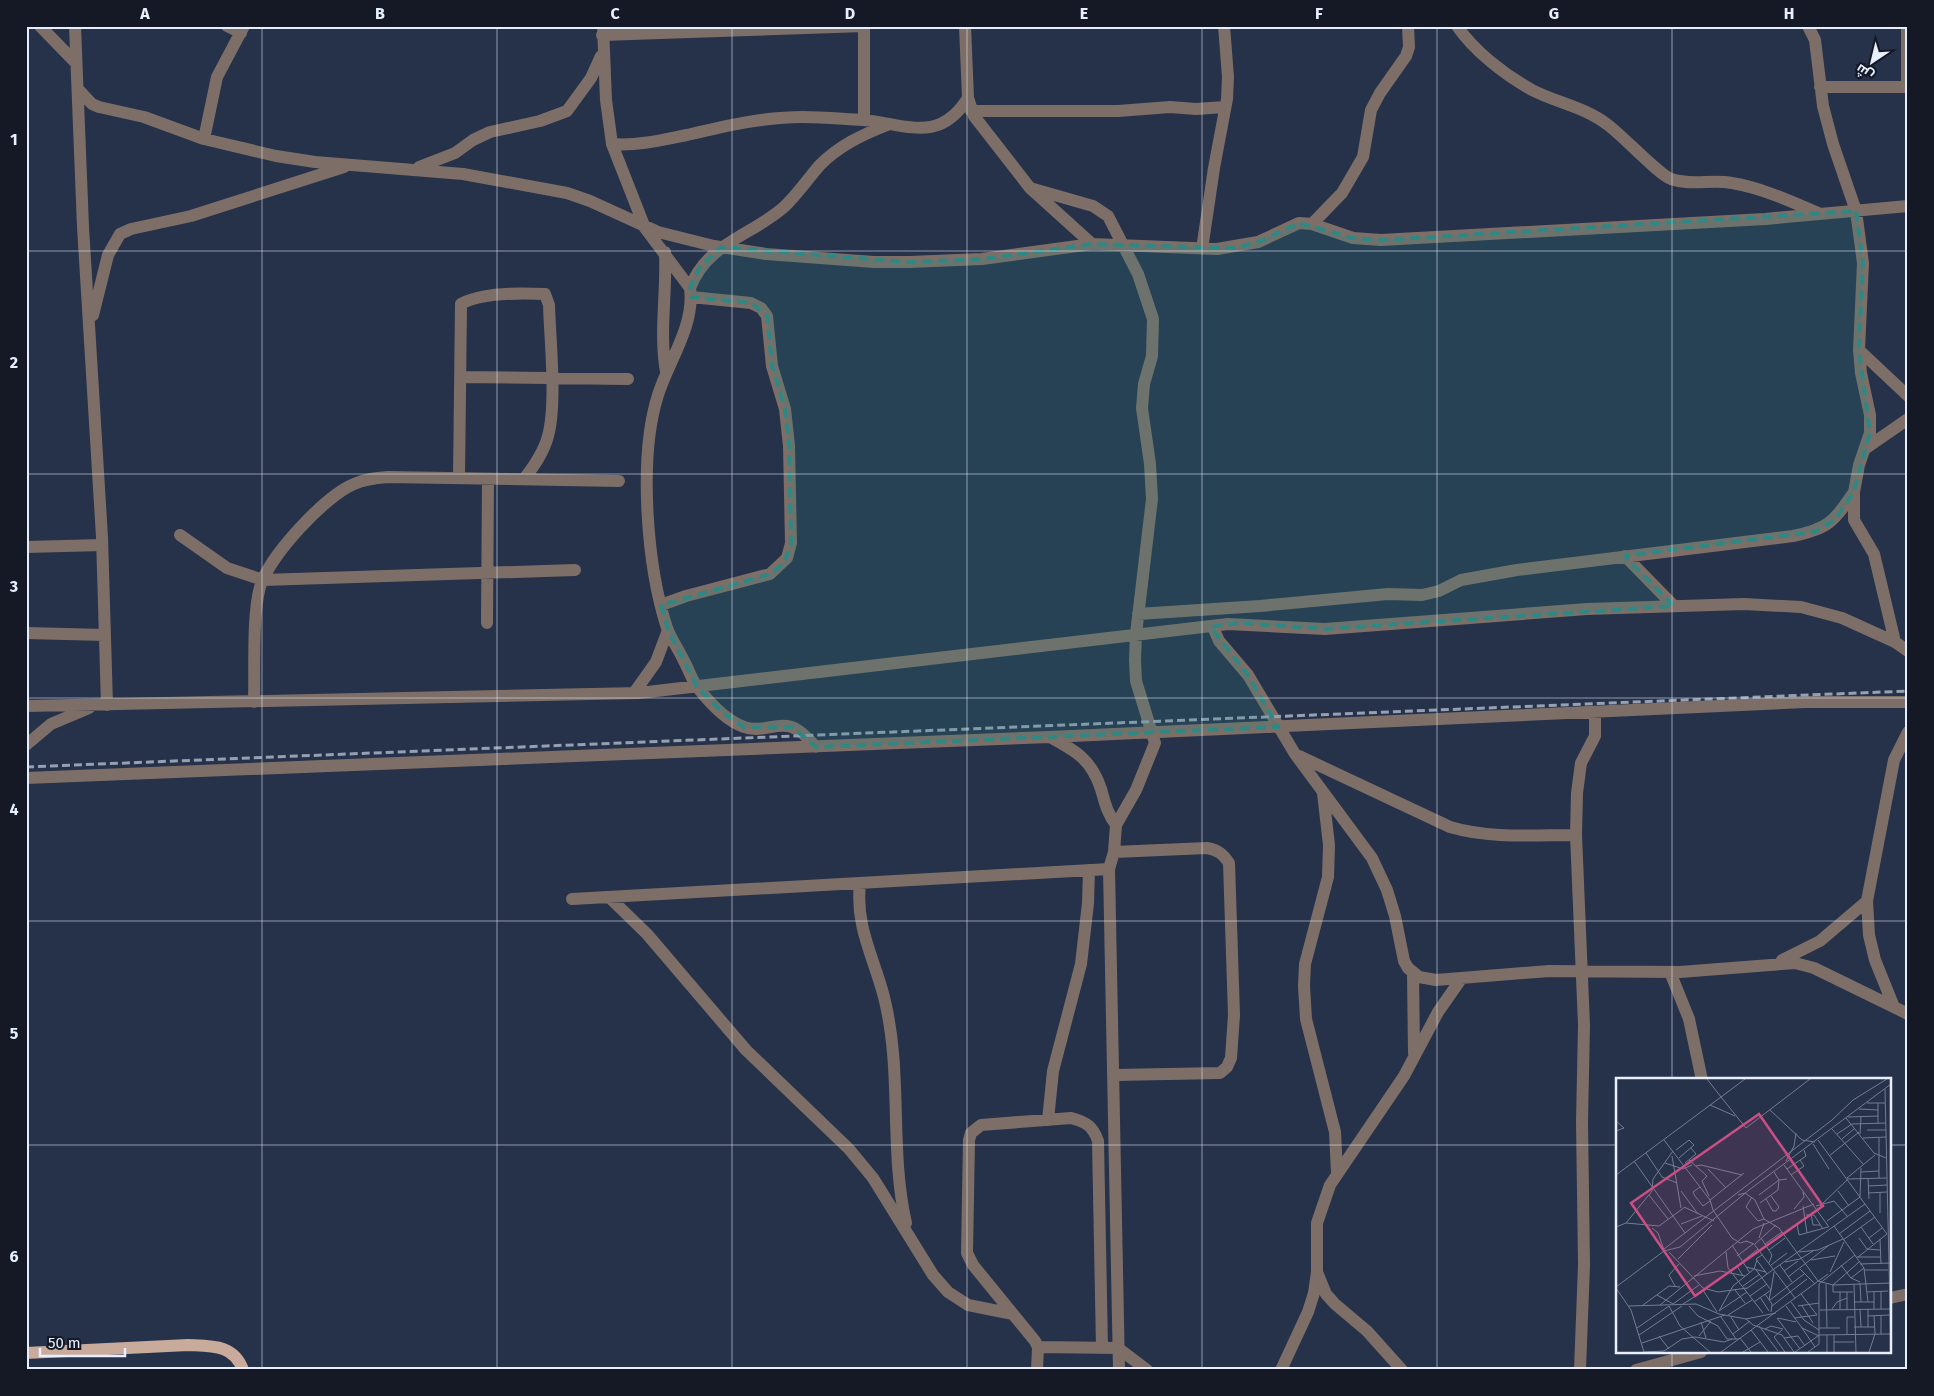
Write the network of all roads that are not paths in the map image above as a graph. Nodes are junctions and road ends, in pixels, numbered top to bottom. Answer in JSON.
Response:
{"nodes":[{"id":1,"x":40,"y":26,"type":"edge"},
{"id":2,"x":74,"y":26,"type":"edge"},
{"id":3,"x":227,"y":26,"type":"edge"},
{"id":4,"x":864,"y":26,"type":"edge"},
{"id":5,"x":965,"y":26,"type":"edge"},
{"id":6,"x":977,"y":26,"type":"edge"},
{"id":7,"x":1224,"y":26,"type":"edge"},
{"id":8,"x":1408,"y":26,"type":"edge"},
{"id":9,"x":1457,"y":26,"type":"edge"},
{"id":10,"x":1808,"y":26,"type":"edge"},
{"id":11,"x":1907,"y":26,"type":"edge"},
{"id":12,"x":242,"y":30,"type":"edge"},
{"id":13,"x":603,"y":31,"type":"edge"},
{"id":14,"x":603,"y":49,"type":"junction"},
{"id":15,"x":76,"y":63,"type":"junction"},
{"id":16,"x":1820,"y":87,"type":"junction"},
{"id":17,"x":1908,"y":87,"type":"edge"},
{"id":18,"x":78,"y":89,"type":"junction"},
{"id":19,"x":970,"y":104,"type":"junction"},
{"id":20,"x":1225,"y":107,"type":"junction"},
{"id":21,"x":864,"y":120,"type":"junction"},
{"id":22,"x":887,"y":125,"type":"junction"},
{"id":23,"x":204,"y":138,"type":"junction"},
{"id":24,"x":612,"y":144,"type":"junction"},
{"id":25,"x":351,"y":165,"type":"junction"},
{"id":26,"x":412,"y":169,"type":"junction"},
{"id":27,"x":1030,"y":188,"type":"junction"},
{"id":28,"x":1908,"y":206,"type":"edge"},
{"id":29,"x":1856,"y":211,"type":"junction"},
{"id":30,"x":1820,"y":214,"type":"junction"},
{"id":31,"x":1312,"y":224,"type":"junction"},
{"id":32,"x":645,"y":228,"type":"junction"},
{"id":33,"x":1092,"y":244,"type":"junction"},
{"id":34,"x":1124,"y":245,"type":"junction"},
{"id":35,"x":721,"y":247,"type":"junction"},
{"id":36,"x":1202,"y":249,"type":"junction"},
{"id":37,"x":665,"y":252,"type":"junction"},
{"id":38,"x":691,"y":292,"type":"junction"},
{"id":39,"x":90,"y":327,"type":"junction"},
{"id":40,"x":1859,"y":350,"type":"junction"},
{"id":41,"x":666,"y":372,"type":"junction"},
{"id":42,"x":460,"y":377,"type":"junction"},
{"id":43,"x":551,"y":377,"type":"junction"},
{"id":44,"x":628,"y":379,"type":"dead end"},
{"id":45,"x":1908,"y":396,"type":"edge"},
{"id":46,"x":1908,"y":419,"type":"edge"},
{"id":47,"x":1866,"y":448,"type":"junction"},
{"id":48,"x":459,"y":478,"type":"junction"},
{"id":49,"x":488,"y":479,"type":"junction"},
{"id":50,"x":524,"y":479,"type":"junction"},
{"id":51,"x":618,"y":481,"type":"dead end"},
{"id":52,"x":1854,"y":492,"type":"junction"},
{"id":53,"x":180,"y":535,"type":"dead end"},
{"id":54,"x":102,"y":545,"type":"junction"},
{"id":55,"x":26,"y":547,"type":"edge"},
{"id":56,"x":1626,"y":556,"type":"junction"},
{"id":57,"x":575,"y":570,"type":"dead end"},
{"id":58,"x":487,"y":572,"type":"junction"},
{"id":59,"x":263,"y":580,"type":"junction"},
{"id":60,"x":661,"y":605,"type":"junction"},
{"id":61,"x":1674,"y":606,"type":"junction"},
{"id":62,"x":1138,"y":614,"type":"junction"},
{"id":63,"x":487,"y":623,"type":"dead end"},
{"id":64,"x":1213,"y":627,"type":"junction"},
{"id":65,"x":668,"y":630,"type":"junction"},
{"id":66,"x":26,"y":633,"type":"edge"},
{"id":67,"x":1136,"y":634,"type":"junction"},
{"id":68,"x":105,"y":635,"type":"junction"},
{"id":69,"x":1895,"y":642,"type":"junction"},
{"id":70,"x":1908,"y":651,"type":"edge"},
{"id":71,"x":697,"y":687,"type":"junction"},
{"id":72,"x":634,"y":693,"type":"junction"},
{"id":73,"x":254,"y":702,"type":"junction"},
{"id":74,"x":1908,"y":702,"type":"edge"},
{"id":75,"x":103,"y":705,"type":"junction"},
{"id":76,"x":26,"y":706,"type":"edge"},
{"id":77,"x":1594,"y":712,"type":"junction"},
{"id":78,"x":1278,"y":726,"type":"junction"},
{"id":79,"x":1152,"y":731,"type":"junction"},
{"id":80,"x":1908,"y":732,"type":"edge"},
{"id":81,"x":1050,"y":737,"type":"junction"},
{"id":82,"x":26,"y":745,"type":"edge"},
{"id":83,"x":816,"y":747,"type":"junction"},
{"id":84,"x":1294,"y":754,"type":"junction"},
{"id":85,"x":26,"y":778,"type":"edge"},
{"id":86,"x":1323,"y":792,"type":"junction"},
{"id":87,"x":1116,"y":825,"type":"junction"},
{"id":88,"x":1576,"y":835,"type":"junction"},
{"id":89,"x":1114,"y":852,"type":"junction"},
{"id":90,"x":1109,"y":869,"type":"junction"},
{"id":91,"x":1089,"y":870,"type":"junction"},
{"id":92,"x":860,"y":884,"type":"junction"},
{"id":93,"x":609,"y":897,"type":"junction"},
{"id":94,"x":572,"y":899,"type":"dead end"},
{"id":95,"x":1867,"y":902,"type":"junction"},
{"id":96,"x":1775,"y":963,"type":"junction"},
{"id":97,"x":1580,"y":971,"type":"junction"},
{"id":98,"x":1670,"y":972,"type":"junction"},
{"id":99,"x":1413,"y":973,"type":"junction"},
{"id":100,"x":1461,"y":980,"type":"junction"},
{"id":101,"x":1894,"y":1007,"type":"junction"},
{"id":102,"x":1908,"y":1014,"type":"edge"},
{"id":103,"x":1414,"y":1054,"type":"junction"},
{"id":104,"x":1115,"y":1075,"type":"junction"},
{"id":105,"x":1702,"y":1078,"type":"edge"},
{"id":106,"x":1048,"y":1120,"type":"junction"},
{"id":107,"x":1337,"y":1173,"type":"junction"},
{"id":108,"x":909,"y":1235,"type":"junction"},
{"id":109,"x":1316,"y":1272,"type":"junction"},
{"id":110,"x":1908,"y":1294,"type":"edge"},
{"id":111,"x":1892,"y":1298,"type":"edge"},
{"id":112,"x":1013,"y":1314,"type":"junction"},
{"id":113,"x":1038,"y":1347,"type":"junction"},
{"id":114,"x":1102,"y":1348,"type":"junction"},
{"id":115,"x":1118,"y":1348,"type":"junction"},
{"id":116,"x":26,"y":1353,"type":"edge"},
{"id":117,"x":1689,"y":1354,"type":"edge"},
{"id":118,"x":243,"y":1370,"type":"edge"},
{"id":119,"x":1037,"y":1370,"type":"edge"},
{"id":120,"x":1119,"y":1370,"type":"edge"},
{"id":121,"x":1147,"y":1370,"type":"edge"},
{"id":122,"x":1281,"y":1370,"type":"edge"},
{"id":123,"x":1402,"y":1370,"type":"edge"},
{"id":124,"x":1580,"y":1370,"type":"edge"},
{"id":125,"x":1636,"y":1370,"type":"edge"}],
"edges":[{"from":1,"to":15,"type":"street"},
{"from":2,"to":15,"type":"street"},
{"from":3,"to":12,"type":"street"},
{"from":4,"to":13,"type":"street"},
{"from":4,"to":21,"type":"street"},
{"from":5,"to":6,"type":"street"},
{"from":5,"to":19,"type":"street"},
{"from":7,"to":20,"type":"street"},
{"from":8,"to":31,"type":"street"},
{"from":9,"to":30,"type":"street"},
{"from":10,"to":16,"type":"street"},
{"from":11,"to":17,"type":"street"},
{"from":12,"to":23,"type":"street"},
{"from":13,"to":14,"type":"street"},
{"from":14,"to":24,"type":"street"},
{"from":14,"to":26,"type":"street"},
{"from":15,"to":18,"type":"street"},
{"from":16,"to":17,"type":"street"},
{"from":16,"to":29,"type":"street"},
{"from":18,"to":23,"type":"street"},
{"from":18,"to":39,"type":"street"},
{"from":19,"to":20,"type":"street"},
{"from":19,"to":22,"type":"street"},
{"from":19,"to":27,"type":"street"},
{"from":20,"to":36,"type":"street"},
{"from":21,"to":22,"type":"street"},
{"from":21,"to":24,"type":"street"},
{"from":22,"to":35,"type":"street"},
{"from":23,"to":25,"type":"street"},
{"from":24,"to":32,"type":"street"},
{"from":25,"to":26,"type":"street"},
{"from":25,"to":39,"type":"street"},
{"from":26,"to":32,"type":"street"},
{"from":27,"to":33,"type":"street"},
{"from":27,"to":34,"type":"street"},
{"from":28,"to":29,"type":"street"},
{"from":29,"to":30,"type":"street"},
{"from":29,"to":40,"type":"street"},
{"from":30,"to":31,"type":"street"},
{"from":31,"to":36,"type":"street"},
{"from":32,"to":35,"type":"street"},
{"from":32,"to":37,"type":"street"},
{"from":33,"to":34,"type":"street"},
{"from":33,"to":35,"type":"street"},
{"from":34,"to":36,"type":"street"},
{"from":34,"to":62,"type":"street"},
{"from":35,"to":38,"type":"street"},
{"from":37,"to":38,"type":"street"},
{"from":37,"to":41,"type":"street"},
{"from":38,"to":41,"type":"street"},
{"from":38,"to":60,"type":"street"},
{"from":39,"to":54,"type":"street"},
{"from":40,"to":45,"type":"street"},
{"from":40,"to":47,"type":"street"},
{"from":41,"to":60,"type":"street"},
{"from":42,"to":43,"type":"street"},
{"from":42,"to":43,"type":"street"},
{"from":42,"to":48,"type":"street"},
{"from":43,"to":44,"type":"street"},
{"from":43,"to":50,"type":"street"},
{"from":46,"to":47,"type":"street"},
{"from":47,"to":52,"type":"street"},
{"from":48,"to":49,"type":"street"},
{"from":48,"to":59,"type":"street"},
{"from":49,"to":50,"type":"street"},
{"from":49,"to":58,"type":"street"},
{"from":50,"to":51,"type":"street"},
{"from":52,"to":56,"type":"street"},
{"from":52,"to":69,"type":"street"},
{"from":53,"to":59,"type":"street"},
{"from":54,"to":55,"type":"street"},
{"from":54,"to":68,"type":"street"},
{"from":56,"to":61,"type":"street"},
{"from":56,"to":62,"type":"street"},
{"from":57,"to":58,"type":"street"},
{"from":58,"to":59,"type":"street"},
{"from":58,"to":63,"type":"street"},
{"from":59,"to":73,"type":"street"},
{"from":60,"to":65,"type":"street"},
{"from":61,"to":64,"type":"street"},
{"from":61,"to":69,"type":"street"},
{"from":62,"to":67,"type":"street"},
{"from":64,"to":67,"type":"street"},
{"from":64,"to":78,"type":"street"},
{"from":65,"to":71,"type":"street"},
{"from":65,"to":72,"type":"street"},
{"from":66,"to":68,"type":"street"},
{"from":67,"to":71,"type":"street"},
{"from":67,"to":79,"type":"street"},
{"from":68,"to":75,"type":"street"},
{"from":69,"to":70,"type":"street"},
{"from":71,"to":72,"type":"street"},
{"from":71,"to":83,"type":"street"},
{"from":72,"to":73,"type":"street"},
{"from":73,"to":75,"type":"street"},
{"from":74,"to":77,"type":"street"},
{"from":75,"to":76,"type":"street"},
{"from":75,"to":82,"type":"street"},
{"from":77,"to":78,"type":"street"},
{"from":77,"to":88,"type":"street"},
{"from":78,"to":79,"type":"street"},
{"from":78,"to":84,"type":"street"},
{"from":79,"to":81,"type":"street"},
{"from":79,"to":87,"type":"street"},
{"from":80,"to":95,"type":"street"},
{"from":81,"to":83,"type":"street"},
{"from":81,"to":87,"type":"street"},
{"from":83,"to":85,"type":"street"},
{"from":84,"to":86,"type":"street"},
{"from":84,"to":88,"type":"street"},
{"from":86,"to":99,"type":"street"},
{"from":86,"to":107,"type":"street"},
{"from":87,"to":89,"type":"street"},
{"from":88,"to":97,"type":"street"},
{"from":89,"to":90,"type":"street"},
{"from":89,"to":104,"type":"street"},
{"from":90,"to":91,"type":"street"},
{"from":90,"to":104,"type":"street"},
{"from":91,"to":92,"type":"street"},
{"from":91,"to":106,"type":"street"},
{"from":92,"to":93,"type":"street"},
{"from":92,"to":108,"type":"street"},
{"from":93,"to":94,"type":"street"},
{"from":93,"to":108,"type":"street"},
{"from":95,"to":96,"type":"street"},
{"from":95,"to":101,"type":"street"},
{"from":96,"to":98,"type":"street"},
{"from":96,"to":101,"type":"street"},
{"from":97,"to":98,"type":"street"},
{"from":97,"to":100,"type":"street"},
{"from":97,"to":124,"type":"street"},
{"from":98,"to":105,"type":"street"},
{"from":99,"to":100,"type":"street"},
{"from":99,"to":103,"type":"street"},
{"from":100,"to":103,"type":"street"},
{"from":101,"to":102,"type":"street"},
{"from":103,"to":107,"type":"street"},
{"from":104,"to":115,"type":"street"},
{"from":106,"to":112,"type":"street"},
{"from":106,"to":114,"type":"street"},
{"from":107,"to":109,"type":"street"},
{"from":108,"to":112,"type":"street"},
{"from":109,"to":122,"type":"street"},
{"from":109,"to":123,"type":"street"},
{"from":110,"to":111,"type":"street"},
{"from":112,"to":113,"type":"street"},
{"from":113,"to":114,"type":"street"},
{"from":113,"to":119,"type":"street"},
{"from":114,"to":115,"type":"street"},
{"from":115,"to":120,"type":"street"},
{"from":115,"to":121,"type":"street"},
{"from":116,"to":118,"type":"main road"},
{"from":117,"to":125,"type":"street"}]}
